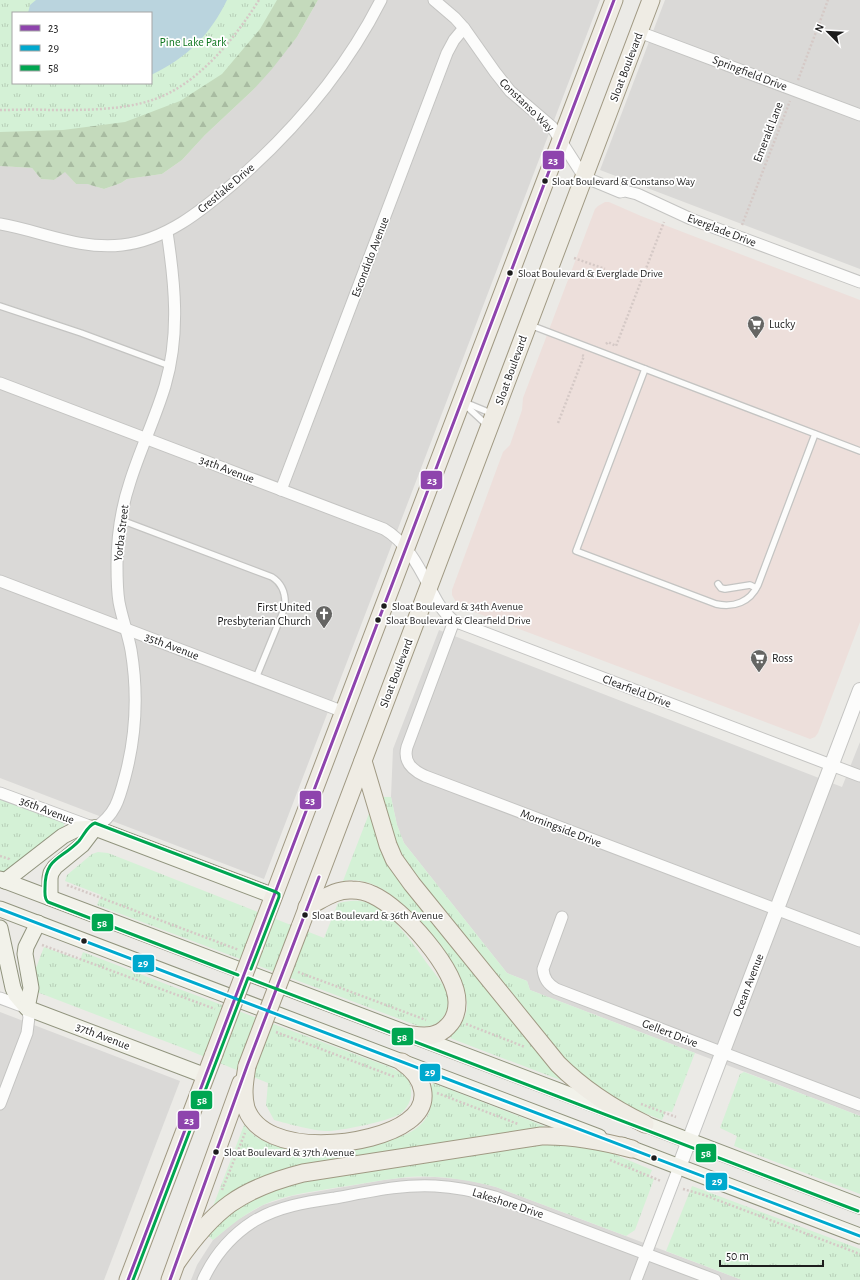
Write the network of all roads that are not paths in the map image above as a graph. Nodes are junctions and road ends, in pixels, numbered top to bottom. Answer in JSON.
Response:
{"nodes":[{"id":1,"x":381,"y":0,"type":"edge"},
{"id":2,"x":434,"y":0,"type":"edge"},
{"id":3,"x":614,"y":0,"type":"edge"},
{"id":4,"x":651,"y":0,"type":"edge"},
{"id":5,"x":464,"y":28,"type":"junction"},
{"id":6,"x":639,"y":32,"type":"junction"},
{"id":7,"x":860,"y":115,"type":"edge"},
{"id":8,"x":561,"y":140,"type":"junction"},
{"id":9,"x":584,"y":177,"type":"junction"},
{"id":10,"x":0,"y":224,"type":"edge"},
{"id":11,"x":167,"y":232,"type":"junction"},
{"id":12,"x":860,"y":282,"type":"edge"},
{"id":13,"x":0,"y":306,"type":"edge"},
{"id":14,"x":528,"y":324,"type":"junction"},
{"id":15,"x":170,"y":366,"type":"junction"},
{"id":16,"x":645,"y":369,"type":"junction"},
{"id":17,"x":0,"y":383,"type":"edge"},
{"id":18,"x":462,"y":402,"type":"junction"},
{"id":19,"x":493,"y":421,"type":"junction"},
{"id":20,"x":815,"y":434,"type":"junction"},
{"id":21,"x":146,"y":438,"type":"junction"},
{"id":22,"x":860,"y":451,"type":"edge"},
{"id":23,"x":281,"y":490,"type":"junction"},
{"id":24,"x":121,"y":520,"type":"junction"},
{"id":25,"x":406,"y":548,"type":"junction"},
{"id":26,"x":0,"y":581,"type":"edge"},
{"id":27,"x":718,"y":584,"type":"dead end"},
{"id":28,"x":429,"y":586,"type":"junction"},
{"id":29,"x":756,"y":588,"type":"junction"},
{"id":30,"x":454,"y":621,"type":"junction"},
{"id":31,"x":126,"y":628,"type":"junction"},
{"id":32,"x":256,"y":678,"type":"junction"},
{"id":33,"x":860,"y":690,"type":"edge"},
{"id":34,"x":344,"y":712,"type":"junction"},
{"id":35,"x":363,"y":761,"type":"junction"},
{"id":36,"x":831,"y":766,"type":"junction"},
{"id":37,"x":860,"y":776,"type":"edge"},
{"id":38,"x":0,"y":793,"type":"edge"},
{"id":39,"x":95,"y":828,"type":"junction"},
{"id":40,"x":2,"y":880,"type":"edge"},
{"id":41,"x":274,"y":896,"type":"junction"},
{"id":42,"x":50,"y":898,"type":"junction"},
{"id":43,"x":308,"y":907,"type":"junction"},
{"id":44,"x":0,"y":909,"type":"edge"},
{"id":45,"x":776,"y":910,"type":"junction"},
{"id":46,"x":562,"y":917,"type":"dead end"},
{"id":47,"x":38,"y":924,"type":"junction"},
{"id":48,"x":0,"y":928,"type":"edge"},
{"id":49,"x":860,"y":941,"type":"edge"},
{"id":50,"x":0,"y":998,"type":"edge"},
{"id":51,"x":27,"y":1008,"type":"junction"},
{"id":52,"x":412,"y":1035,"type":"junction"},
{"id":53,"x":722,"y":1053,"type":"junction"},
{"id":54,"x":402,"y":1062,"type":"junction"},
{"id":55,"x":247,"y":1066,"type":"junction"},
{"id":56,"x":206,"y":1076,"type":"junction"},
{"id":57,"x":0,"y":1104,"type":"edge"},
{"id":58,"x":860,"y":1105,"type":"edge"},
{"id":59,"x":644,"y":1124,"type":"junction"},
{"id":60,"x":689,"y":1140,"type":"junction"},
{"id":61,"x":632,"y":1149,"type":"junction"},
{"id":62,"x":679,"y":1167,"type":"junction"},
{"id":63,"x":860,"y":1206,"type":"edge"},
{"id":64,"x":860,"y":1236,"type":"edge"},
{"id":65,"x":646,"y":1254,"type":"junction"},
{"id":66,"x":177,"y":1262,"type":"junction"},
{"id":67,"x":128,"y":1280,"type":"edge"},
{"id":68,"x":170,"y":1280,"type":"edge"},
{"id":69,"x":203,"y":1280,"type":"edge"},
{"id":70,"x":636,"y":1280,"type":"edge"},
{"id":71,"x":715,"y":1280,"type":"edge"}],
"edges":[{"from":1,"to":11,"type":"street","name":"Crestlake Drive"},
{"from":2,"to":5,"type":"street","name":"Constanso Way"},
{"from":3,"to":8,"type":"main road"},
{"from":4,"to":6,"type":"main road","name":"Sloat Boulevard"},
{"from":5,"to":8,"type":"street","name":"Constanso Way"},
{"from":5,"to":23,"type":"street","name":"Escondido Avenue"},
{"from":6,"to":7,"type":"street","name":"Springfield Drive"},
{"from":6,"to":9,"type":"main road","name":"Sloat Boulevard"},
{"from":8,"to":9,"type":"street","name":"Constanso Way"},
{"from":8,"to":18,"type":"main road"},
{"from":9,"to":12,"type":"street","name":"Everglade Drive"},
{"from":9,"to":14,"type":"main road","name":"Sloat Boulevard"},
{"from":10,"to":11,"type":"street","name":"Crestlake Drive"},
{"from":11,"to":15,"type":"street","name":"Yorba Street"},
{"from":13,"to":15,"type":"lane"},
{"from":14,"to":16,"type":"lane"},
{"from":14,"to":19,"type":"main road","name":"Sloat Boulevard"},
{"from":15,"to":21,"type":"street","name":"Yorba Street"},
{"from":16,"to":20,"type":"lane"},
{"from":16,"to":29,"type":"lane"},
{"from":17,"to":21,"type":"street","name":"34th Avenue"},
{"from":18,"to":19,"type":"lane"},
{"from":18,"to":19,"type":"lane"},
{"from":18,"to":25,"type":"main road"},
{"from":19,"to":28,"type":"main road","name":"Sloat Boulevard"},
{"from":20,"to":22,"type":"lane"},
{"from":20,"to":29,"type":"lane"},
{"from":21,"to":23,"type":"street","name":"34th Avenue"},
{"from":21,"to":24,"type":"street","name":"Yorba Street"},
{"from":23,"to":25,"type":"street","name":"34th Avenue"},
{"from":24,"to":31,"type":"street","name":"Yorba Street"},
{"from":24,"to":32,"type":"lane"},
{"from":25,"to":28,"type":"street","name":"34th Avenue"},
{"from":25,"to":34,"type":"main road"},
{"from":26,"to":31,"type":"street","name":"35th Avenue"},
{"from":27,"to":29,"type":"lane"},
{"from":28,"to":30,"type":"street","name":"Clearfield Drive"},
{"from":28,"to":35,"type":"main road","name":"Sloat Boulevard"},
{"from":30,"to":36,"type":"street","name":"Clearfield Drive"},
{"from":30,"to":45,"type":"street","name":"Morningside Drive"},
{"from":31,"to":32,"type":"street","name":"35th Avenue"},
{"from":31,"to":39,"type":"street","name":"Yorba Street"},
{"from":32,"to":34,"type":"street","name":"35th Avenue"},
{"from":33,"to":36,"type":"street","name":"Ocean Avenue"},
{"from":34,"to":41,"type":"main road"},
{"from":35,"to":43,"type":"main road","name":"Sloat Boulevard"},
{"from":35,"to":59,"type":"main road"},
{"from":36,"to":37,"type":"street","name":"Clearfield Drive"},
{"from":36,"to":45,"type":"street","name":"Ocean Avenue"},
{"from":38,"to":39,"type":"street","name":"36th Avenue"},
{"from":39,"to":40,"type":"main road"},
{"from":39,"to":41,"type":"main road","name":"36th Avenue"},
{"from":39,"to":42,"type":"main road"},
{"from":40,"to":42,"type":"main road"},
{"from":41,"to":56,"type":"main road","bridge":true},
{"from":42,"to":52,"type":"main road"},
{"from":43,"to":52,"type":"main road"},
{"from":43,"to":55,"type":"main road","name":"Sloat Boulevard","bridge":true},
{"from":44,"to":47,"type":"main road"},
{"from":45,"to":49,"type":"street","name":"Morningside Drive"},
{"from":45,"to":53,"type":"street","name":"Ocean Avenue"},
{"from":46,"to":53,"type":"street","name":"Gellert Drive"},
{"from":47,"to":51,"type":"main road"},
{"from":47,"to":54,"type":"main road"},
{"from":48,"to":51,"type":"main road"},
{"from":50,"to":51,"type":"street","name":"37th Avenue"},
{"from":51,"to":56,"type":"main road","name":"37th Avenue"},
{"from":51,"to":57,"type":"street"},
{"from":52,"to":59,"type":"main road"},
{"from":53,"to":58,"type":"street","name":"Gellert Drive"},
{"from":53,"to":60,"type":"street","name":"Ocean Avenue"},
{"from":54,"to":55,"type":"main road"},
{"from":54,"to":61,"type":"main road"},
{"from":55,"to":66,"type":"main road","name":"Sloat Boulevard"},
{"from":56,"to":67,"type":"main road"},
{"from":59,"to":60,"type":"main road"},
{"from":60,"to":62,"type":"street","name":"Ocean Avenue"},
{"from":60,"to":63,"type":"main road"},
{"from":61,"to":62,"type":"main road"},
{"from":61,"to":66,"type":"main road"},
{"from":62,"to":64,"type":"main road"},
{"from":62,"to":65,"type":"street","name":"Ocean Avenue"},
{"from":65,"to":69,"type":"street","name":"Lakeshore Drive"},
{"from":65,"to":70,"type":"street","name":"Ocean Avenue"},
{"from":65,"to":71,"type":"street","name":"Lakeshore Drive"},
{"from":66,"to":68,"type":"main road","name":"Sloat Boulevard"}]}
